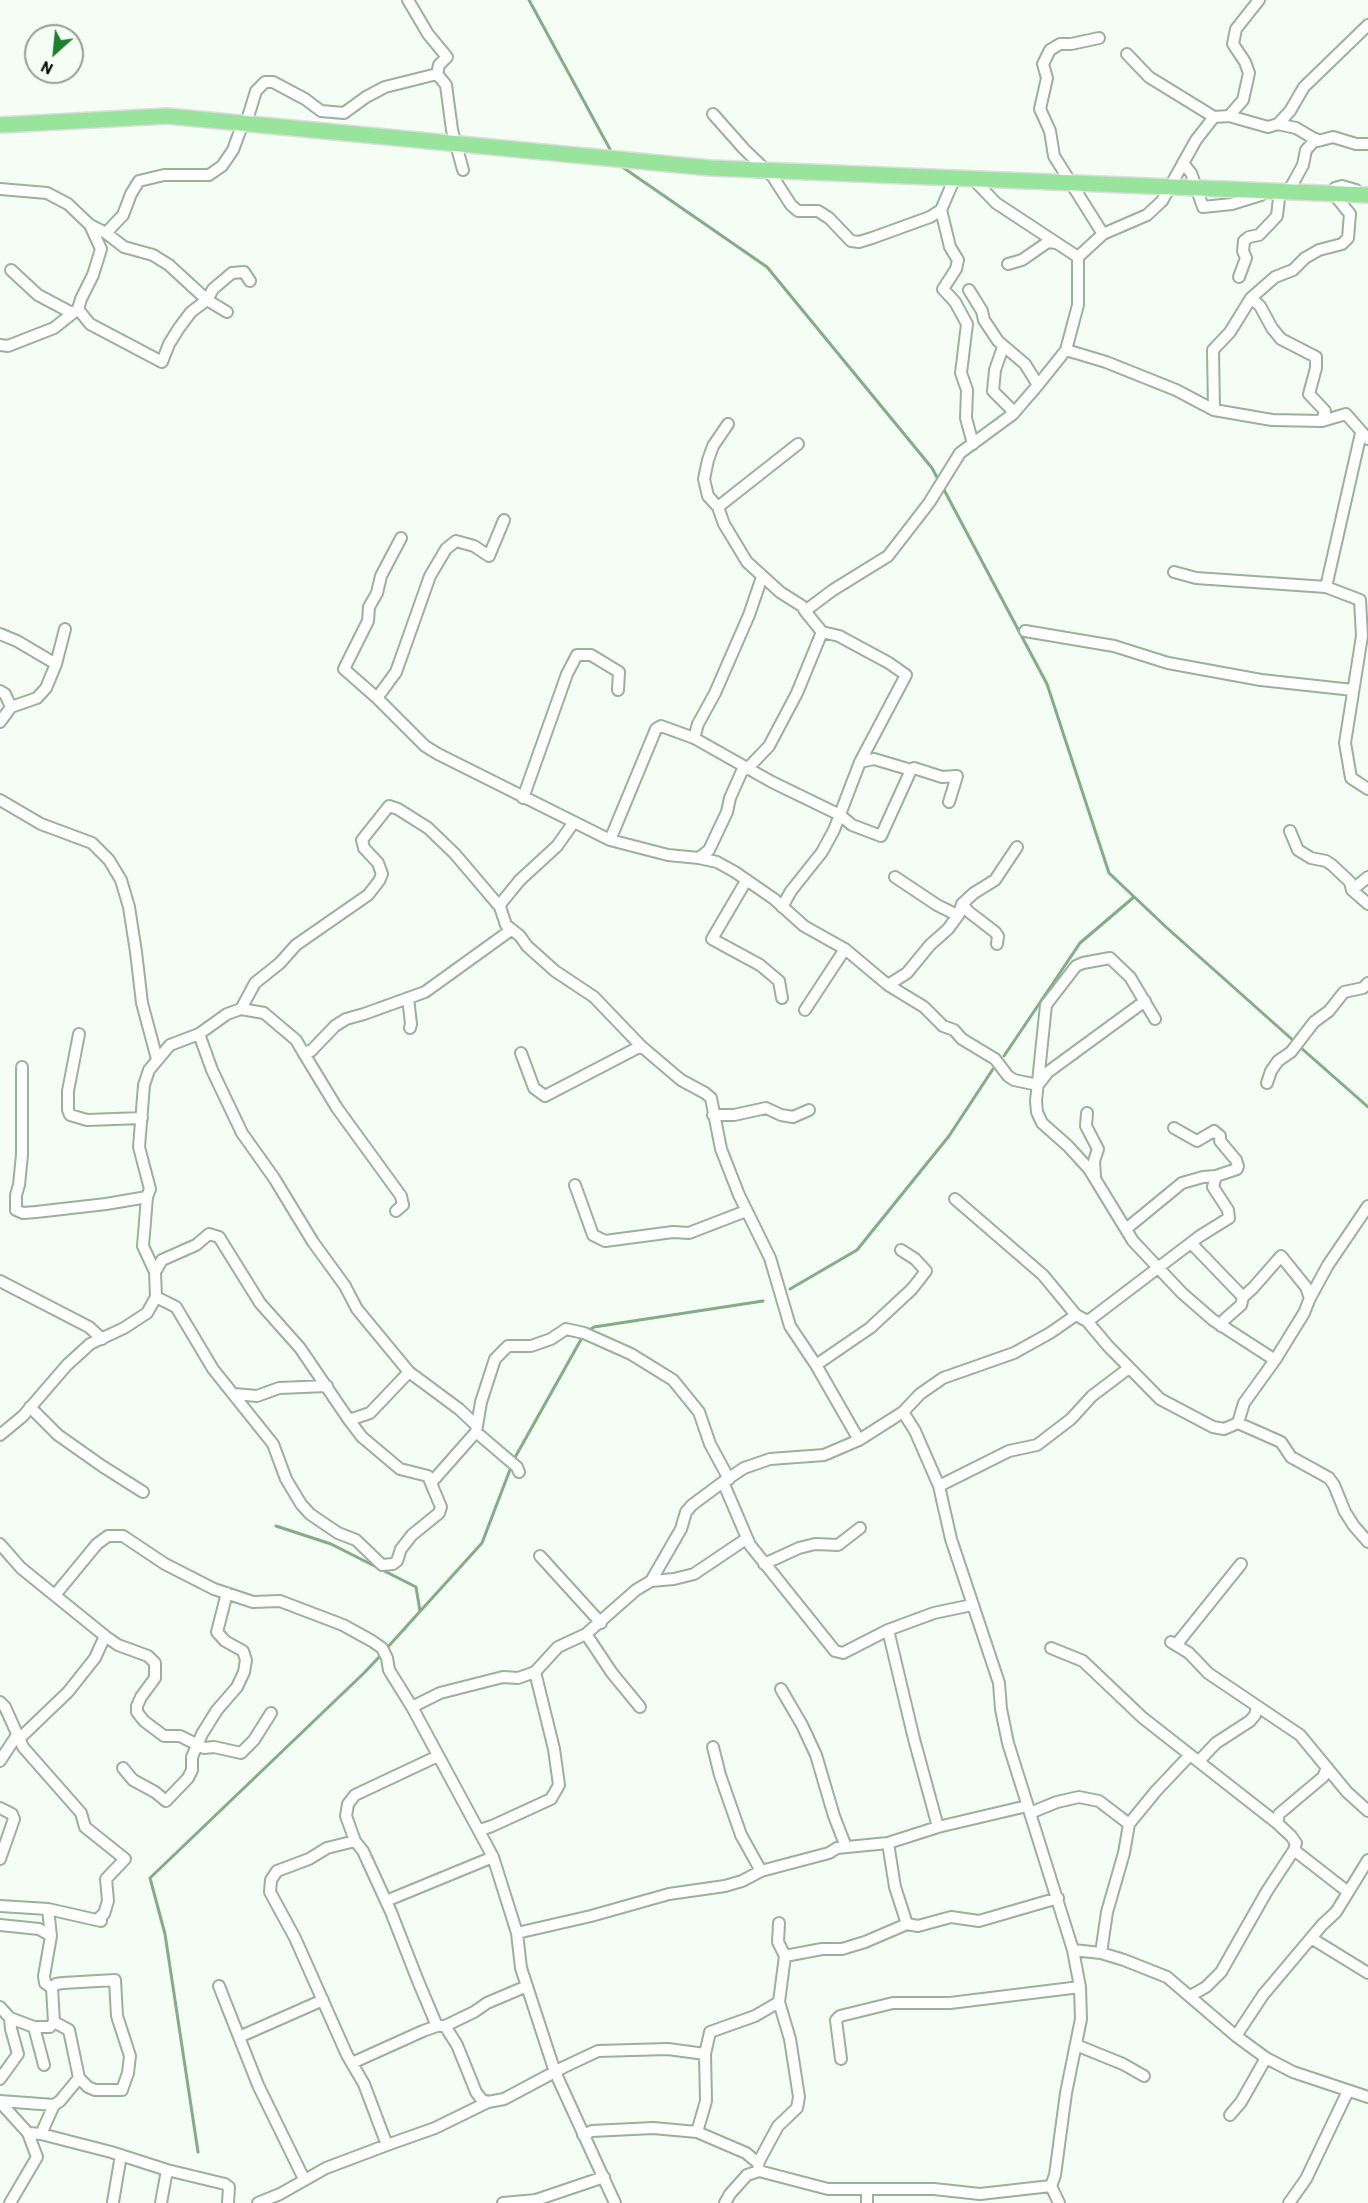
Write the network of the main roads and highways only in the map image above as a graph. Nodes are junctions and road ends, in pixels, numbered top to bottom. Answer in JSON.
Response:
{"nodes":[{"id":1,"x":0,"y":125,"type":"edge"},
{"id":2,"x":1368,"y":195,"type":"edge"}],
"edges":[{"from":1,"to":2,"type":"highway"}]}
